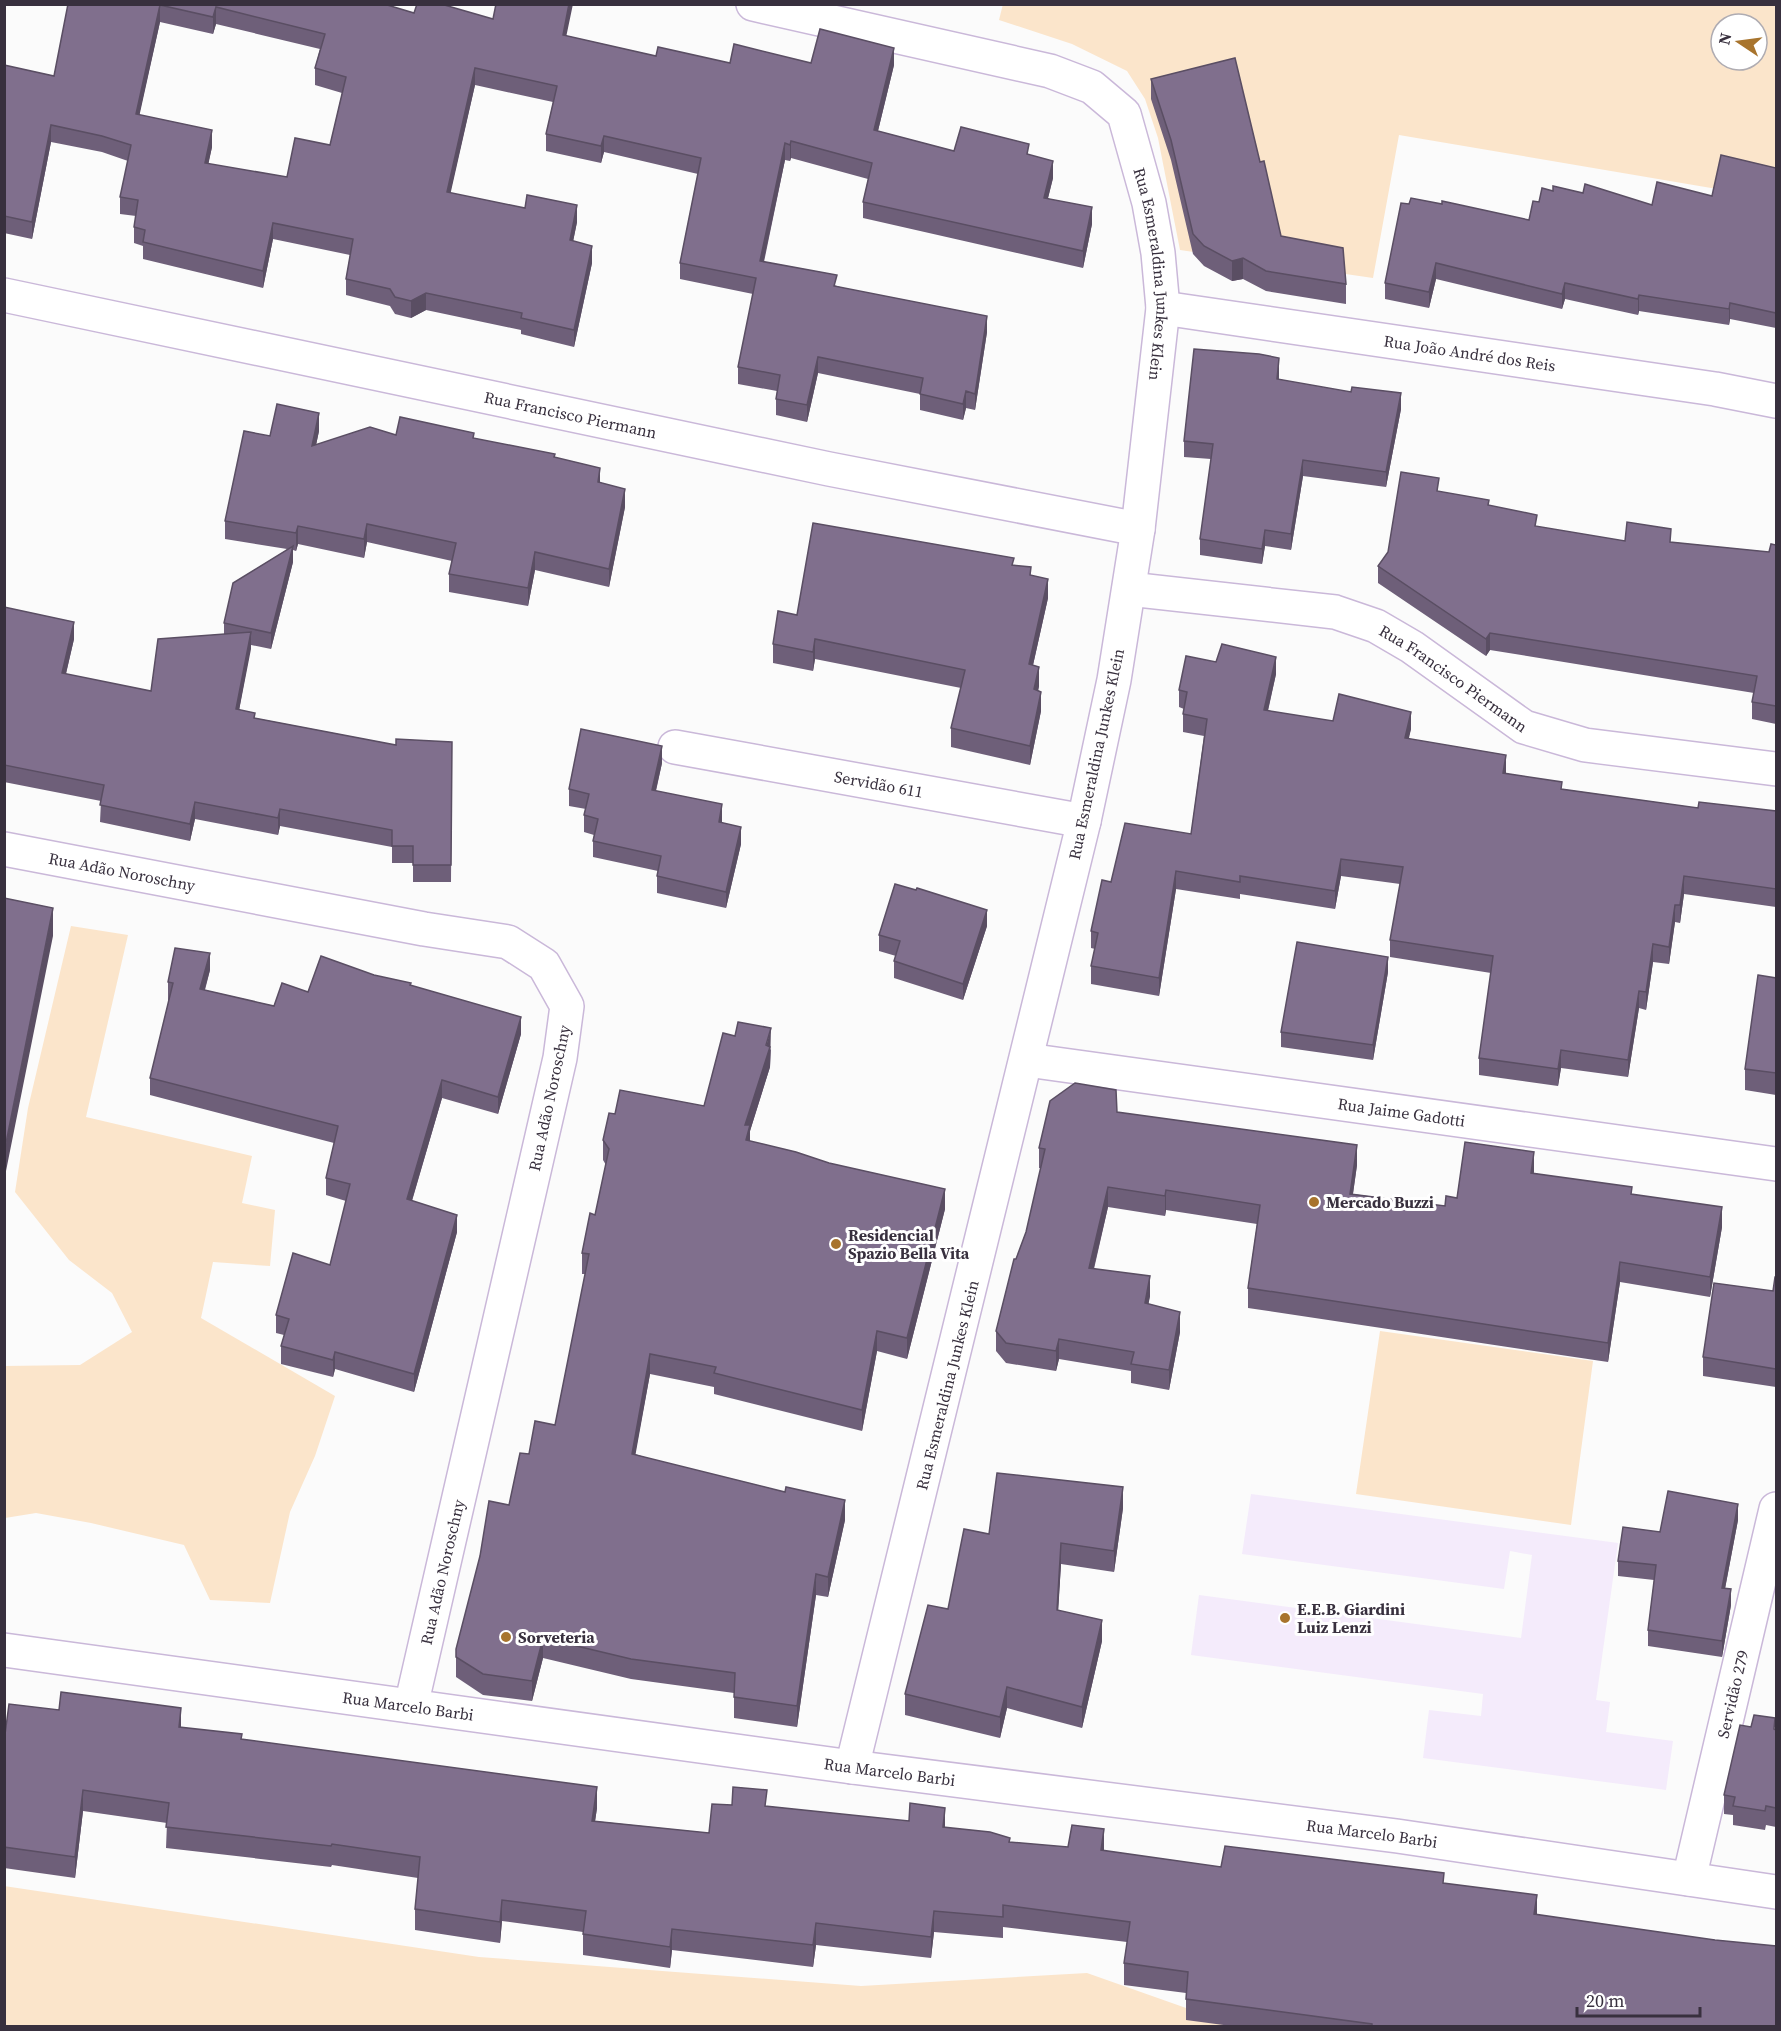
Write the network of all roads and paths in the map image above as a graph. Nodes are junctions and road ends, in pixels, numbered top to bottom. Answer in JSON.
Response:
{"nodes":[{"id":1,"x":753,"y":4,"type":"edge"},
{"id":2,"x":4,"y":295,"type":"edge"},
{"id":3,"x":1163,"y":308,"type":"junction"},
{"id":4,"x":1776,"y":401,"type":"edge"},
{"id":5,"x":1138,"y":530,"type":"junction"},
{"id":6,"x":1129,"y":589,"type":"junction"},
{"id":7,"x":675,"y":747,"type":"dead end"},
{"id":8,"x":1776,"y":769,"type":"edge"},
{"id":9,"x":1083,"y":821,"type":"junction"},
{"id":10,"x":4,"y":849,"type":"edge"},
{"id":11,"x":1027,"y":1060,"type":"junction"},
{"id":12,"x":1776,"y":1164,"type":"edge"},
{"id":13,"x":1776,"y":1509,"type":"edge"},
{"id":14,"x":4,"y":1650,"type":"edge"},
{"id":15,"x":411,"y":1706,"type":"junction"},
{"id":16,"x":852,"y":1767,"type":"junction"},
{"id":17,"x":1689,"y":1879,"type":"junction"},
{"id":18,"x":1776,"y":1892,"type":"edge"}],
"edges":[{"from":1,"to":3,"type":"street","name":"Rua Esmeraldina Junkes Klein"},
{"from":2,"to":5,"type":"street","name":"Rua Francisco Piermann"},
{"from":3,"to":4,"type":"street","name":"Rua João André dos Reis"},
{"from":3,"to":5,"type":"street","name":"Rua Esmeraldina Junkes Klein"},
{"from":5,"to":6,"type":"street","name":"Rua Esmeraldina Junkes Klein"},
{"from":6,"to":8,"type":"street","name":"Rua Francisco Piermann"},
{"from":6,"to":9,"type":"street","name":"Rua Esmeraldina Junkes Klein"},
{"from":7,"to":9,"type":"street","name":"Servidão 611"},
{"from":9,"to":11,"type":"street","name":"Rua Esmeraldina Junkes Klein"},
{"from":10,"to":15,"type":"street","name":"Rua Adão Noroschny"},
{"from":11,"to":12,"type":"street","name":"Rua Jaime Gadotti"},
{"from":11,"to":16,"type":"street","name":"Rua Esmeraldina Junkes Klein"},
{"from":13,"to":17,"type":"street","name":"Servidão 279"},
{"from":14,"to":15,"type":"street","name":"Rua Marcelo Barbi"},
{"from":15,"to":16,"type":"street","name":"Rua Marcelo Barbi"},
{"from":16,"to":17,"type":"street","name":"Rua Marcelo Barbi"},
{"from":17,"to":18,"type":"street","name":"Rua Marcelo Barbi"}]}
